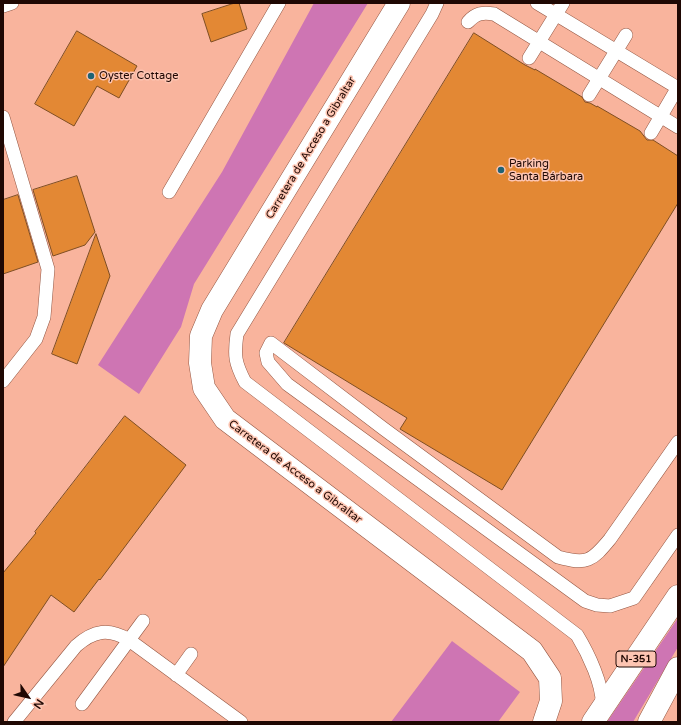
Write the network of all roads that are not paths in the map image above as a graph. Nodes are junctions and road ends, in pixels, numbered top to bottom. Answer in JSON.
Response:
{"nodes":[{"id":1,"x":12,"y":3,"type":"edge"},
{"id":2,"x":279,"y":3,"type":"edge"},
{"id":3,"x":399,"y":3,"type":"edge"},
{"id":4,"x":437,"y":3,"type":"edge"},
{"id":5,"x":537,"y":3,"type":"edge"},
{"id":6,"x":3,"y":6,"type":"edge"},
{"id":7,"x":557,"y":7,"type":"edge"},
{"id":8,"x":468,"y":22,"type":"dead end"},
{"id":9,"x":626,"y":36,"type":"dead end"},
{"id":10,"x":539,"y":42,"type":"junction"},
{"id":11,"x":616,"y":51,"type":"junction"},
{"id":12,"x":529,"y":58,"type":"dead end"},
{"id":13,"x":599,"y":79,"type":"junction"},
{"id":14,"x":678,"y":88,"type":"edge"},
{"id":15,"x":589,"y":95,"type":"dead end"},
{"id":16,"x":660,"y":116,"type":"junction"},
{"id":17,"x":3,"y":117,"type":"edge"},
{"id":18,"x":678,"y":127,"type":"edge"},
{"id":19,"x":651,"y":132,"type":"dead end"},
{"id":20,"x":169,"y":192,"type":"dead end"},
{"id":21,"x":3,"y":381,"type":"edge"},
{"id":22,"x":678,"y":442,"type":"edge"},
{"id":23,"x":678,"y":536,"type":"edge"},
{"id":24,"x":678,"y":596,"type":"edge"},
{"id":25,"x":143,"y":621,"type":"dead end"},
{"id":26,"x":129,"y":640,"type":"junction"},
{"id":27,"x":191,"y":654,"type":"dead end"},
{"id":28,"x":678,"y":668,"type":"edge"},
{"id":29,"x":176,"y":675,"type":"junction"},
{"id":30,"x":82,"y":704,"type":"dead end"},
{"id":31,"x":598,"y":715,"type":"edge"},
{"id":32,"x":14,"y":722,"type":"edge"},
{"id":33,"x":241,"y":722,"type":"edge"},
{"id":34,"x":544,"y":722,"type":"edge"},
{"id":35,"x":648,"y":722,"type":"edge"}],
"edges":[{"from":1,"to":6,"type":"lane"},
{"from":2,"to":20,"type":"lane"},
{"from":3,"to":34,"type":"main road","name":"Carretera de Acceso a Gibraltar"},
{"from":4,"to":31,"type":"lane"},
{"from":5,"to":7,"type":"lane"},
{"from":7,"to":10,"type":"lane"},
{"from":7,"to":11,"type":"lane"},
{"from":8,"to":10,"type":"lane"},
{"from":9,"to":11,"type":"lane"},
{"from":10,"to":12,"type":"lane"},
{"from":10,"to":13,"type":"lane"},
{"from":11,"to":13,"type":"lane"},
{"from":11,"to":14,"type":"lane"},
{"from":13,"to":15,"type":"lane"},
{"from":13,"to":16,"type":"lane"},
{"from":14,"to":16,"type":"lane"},
{"from":16,"to":18,"type":"lane"},
{"from":16,"to":19,"type":"lane"},
{"from":17,"to":21,"type":"lane"},
{"from":22,"to":23,"type":"lane"},
{"from":24,"to":31,"type":"main road","number":"N-351"},
{"from":25,"to":26,"type":"lane"},
{"from":26,"to":29,"type":"lane"},
{"from":26,"to":30,"type":"lane"},
{"from":26,"to":32,"type":"lane"},
{"from":27,"to":29,"type":"lane"},
{"from":28,"to":35,"type":"main road"},
{"from":29,"to":33,"type":"lane"}]}
